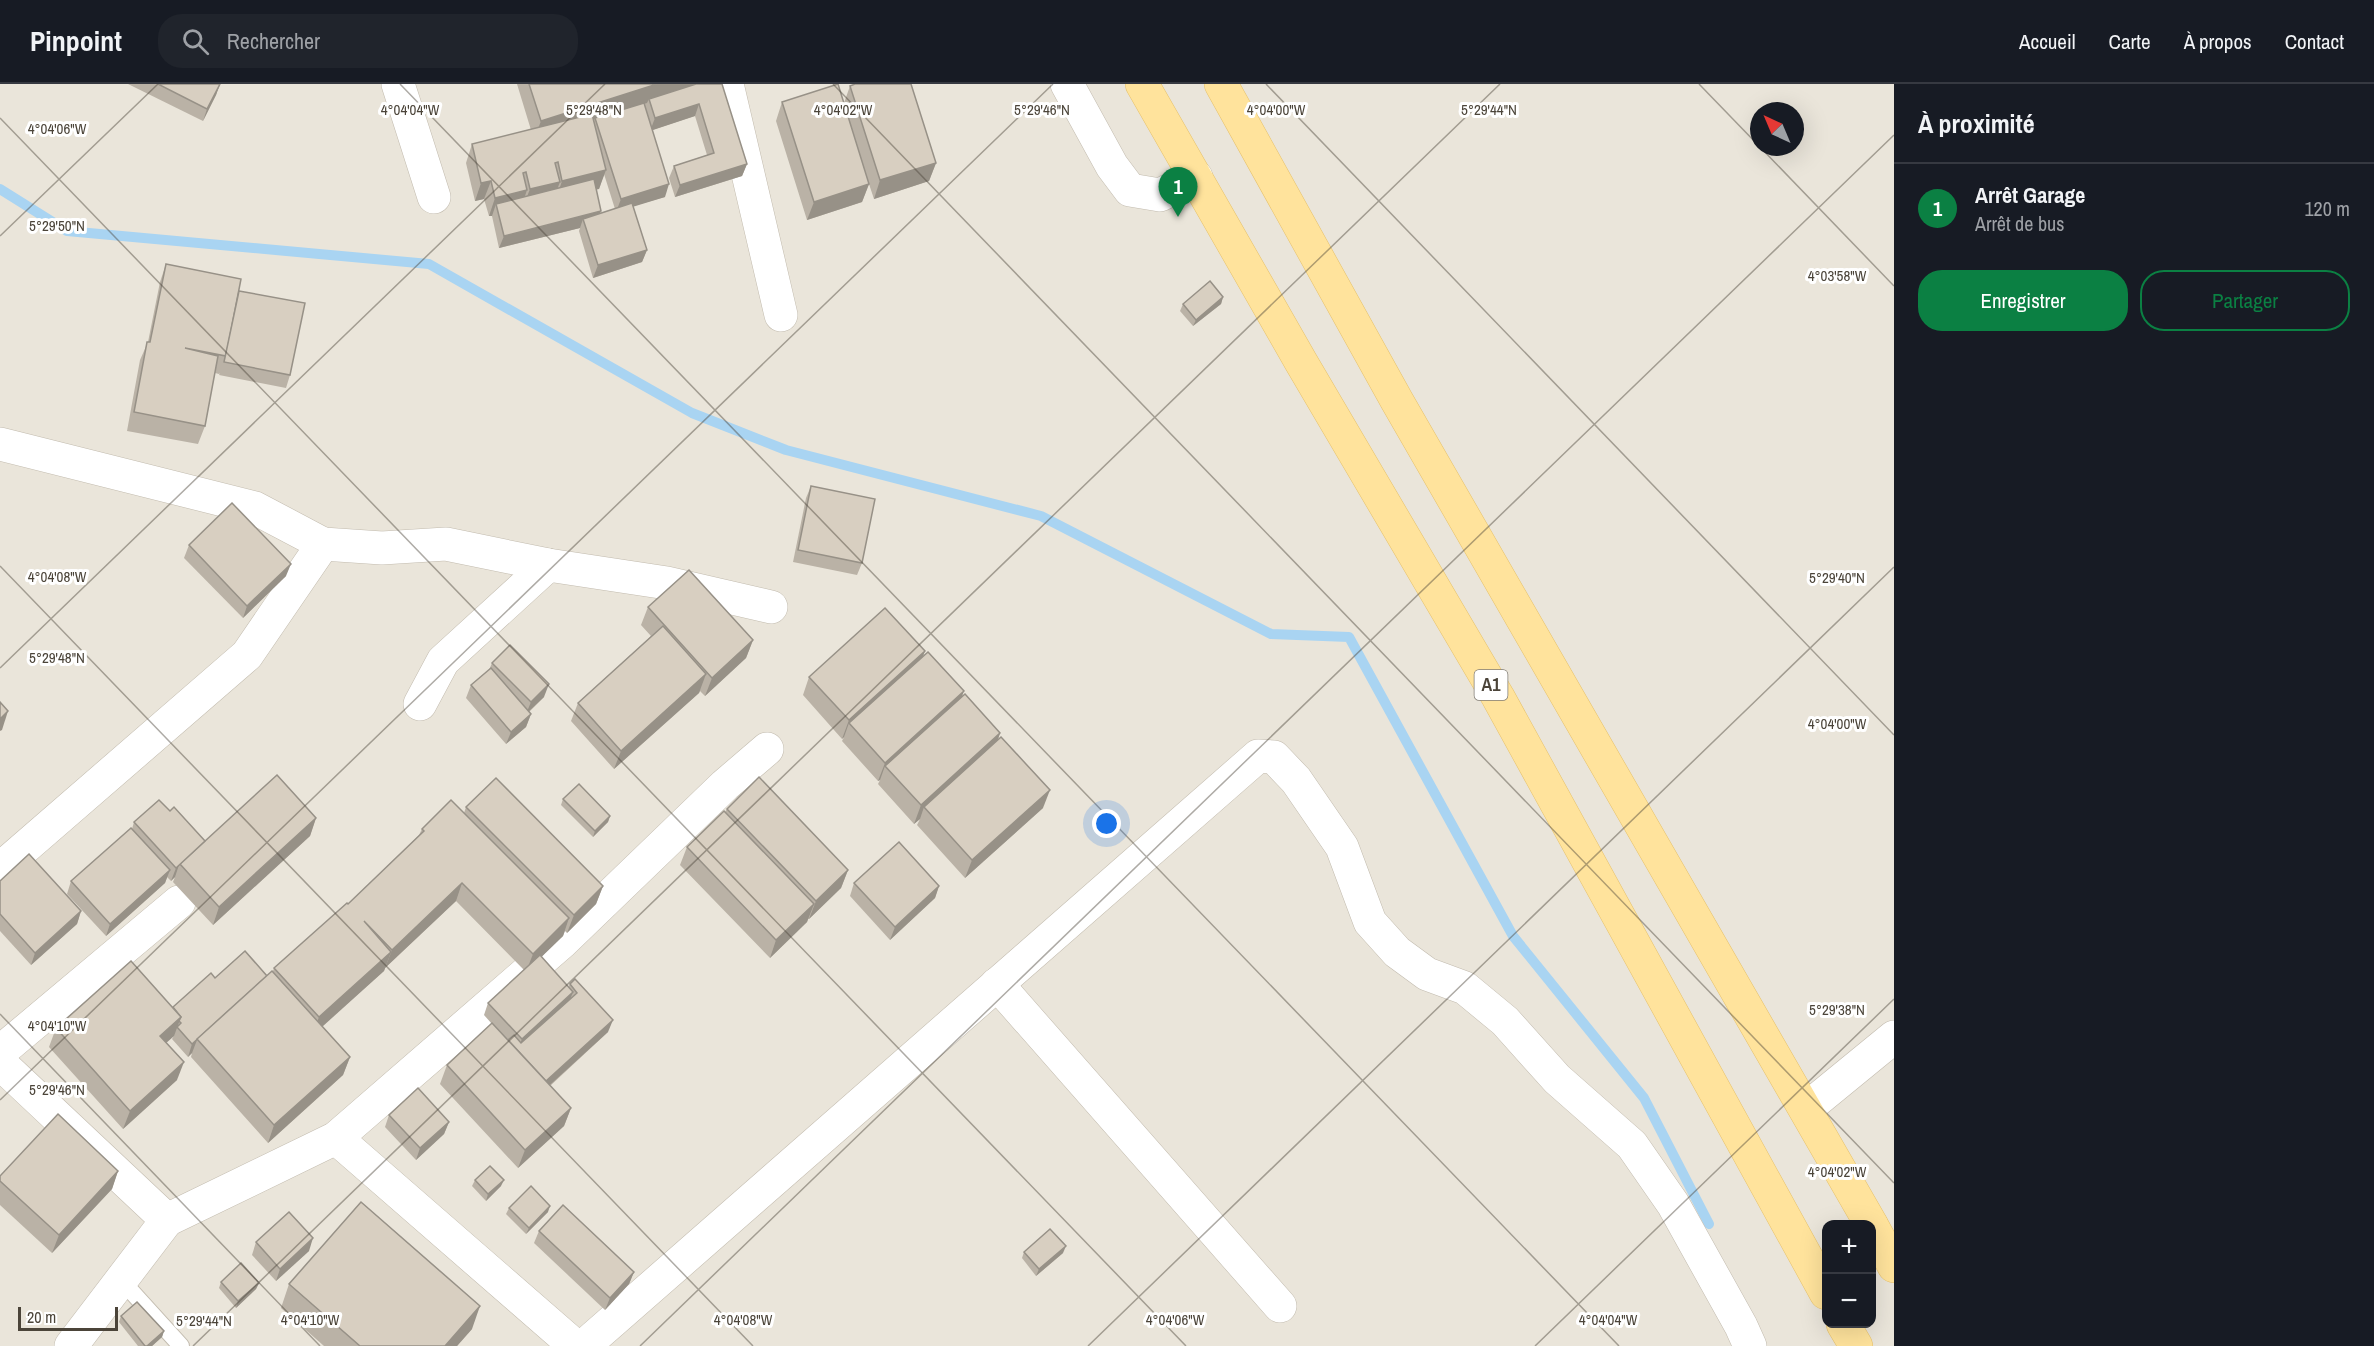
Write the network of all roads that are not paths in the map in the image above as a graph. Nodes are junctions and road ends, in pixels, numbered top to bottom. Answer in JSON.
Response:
{"nodes":[{"id":1,"x":398,"y":84,"type":"edge"},
{"id":2,"x":727,"y":84,"type":"edge"},
{"id":3,"x":1067,"y":84,"type":"edge"},
{"id":4,"x":1142,"y":84,"type":"edge"},
{"id":5,"x":1221,"y":84,"type":"edge"},
{"id":6,"x":1196,"y":177,"type":"junction"},
{"id":7,"x":434,"y":197,"type":"dead end"},
{"id":8,"x":781,"y":315,"type":"dead end"},
{"id":9,"x":0,"y":444,"type":"edge"},
{"id":10,"x":323,"y":544,"type":"junction"},
{"id":11,"x":549,"y":565,"type":"junction"},
{"id":12,"x":771,"y":607,"type":"dead end"},
{"id":13,"x":420,"y":704,"type":"dead end"},
{"id":14,"x":767,"y":749,"type":"dead end"},
{"id":15,"x":0,"y":869,"type":"edge"},
{"id":16,"x":179,"y":902,"type":"dead end"},
{"id":17,"x":997,"y":984,"type":"junction"},
{"id":18,"x":1894,"y":1036,"type":"edge"},
{"id":19,"x":0,"y":1052,"type":"edge"},
{"id":20,"x":0,"y":1063,"type":"edge"},
{"id":21,"x":1806,"y":1109,"type":"junction"},
{"id":22,"x":336,"y":1138,"type":"junction"},
{"id":23,"x":167,"y":1220,"type":"junction"},
{"id":24,"x":1868,"y":1220,"type":"edge"},
{"id":25,"x":1876,"y":1234,"type":"edge"},
{"id":26,"x":1894,"y":1266,"type":"edge"},
{"id":27,"x":122,"y":1281,"type":"junction"},
{"id":28,"x":1822,"y":1284,"type":"edge"},
{"id":29,"x":1280,"y":1306,"type":"dead end"},
{"id":30,"x":1846,"y":1328,"type":"edge"},
{"id":31,"x":71,"y":1346,"type":"edge"},
{"id":32,"x":181,"y":1346,"type":"edge"},
{"id":33,"x":575,"y":1346,"type":"edge"},
{"id":34,"x":585,"y":1346,"type":"edge"},
{"id":35,"x":1750,"y":1346,"type":"edge"},
{"id":36,"x":1856,"y":1346,"type":"edge"}],
"edges":[{"from":1,"to":7,"type":"street"},
{"from":2,"to":8,"type":"street"},
{"from":3,"to":6,"type":"street"},
{"from":4,"to":6,"type":"main road","number":"A1"},
{"from":5,"to":21,"type":"main road"},
{"from":6,"to":28,"type":"main road","number":"A1"},
{"from":9,"to":10,"type":"street"},
{"from":10,"to":11,"type":"street"},
{"from":10,"to":15,"type":"street"},
{"from":11,"to":12,"type":"street"},
{"from":11,"to":13,"type":"street"},
{"from":14,"to":22,"type":"street"},
{"from":16,"to":19,"type":"street"},
{"from":17,"to":29,"type":"street"},
{"from":17,"to":34,"type":"street"},
{"from":17,"to":35,"type":"street"},
{"from":18,"to":21,"type":"street"},
{"from":20,"to":23,"type":"street"},
{"from":21,"to":24,"type":"main road"},
{"from":22,"to":23,"type":"street"},
{"from":22,"to":33,"type":"street"},
{"from":23,"to":27,"type":"street"},
{"from":25,"to":26,"type":"main road"},
{"from":27,"to":31,"type":"street"},
{"from":27,"to":32,"type":"lane"},
{"from":30,"to":36,"type":"main road"}]}
